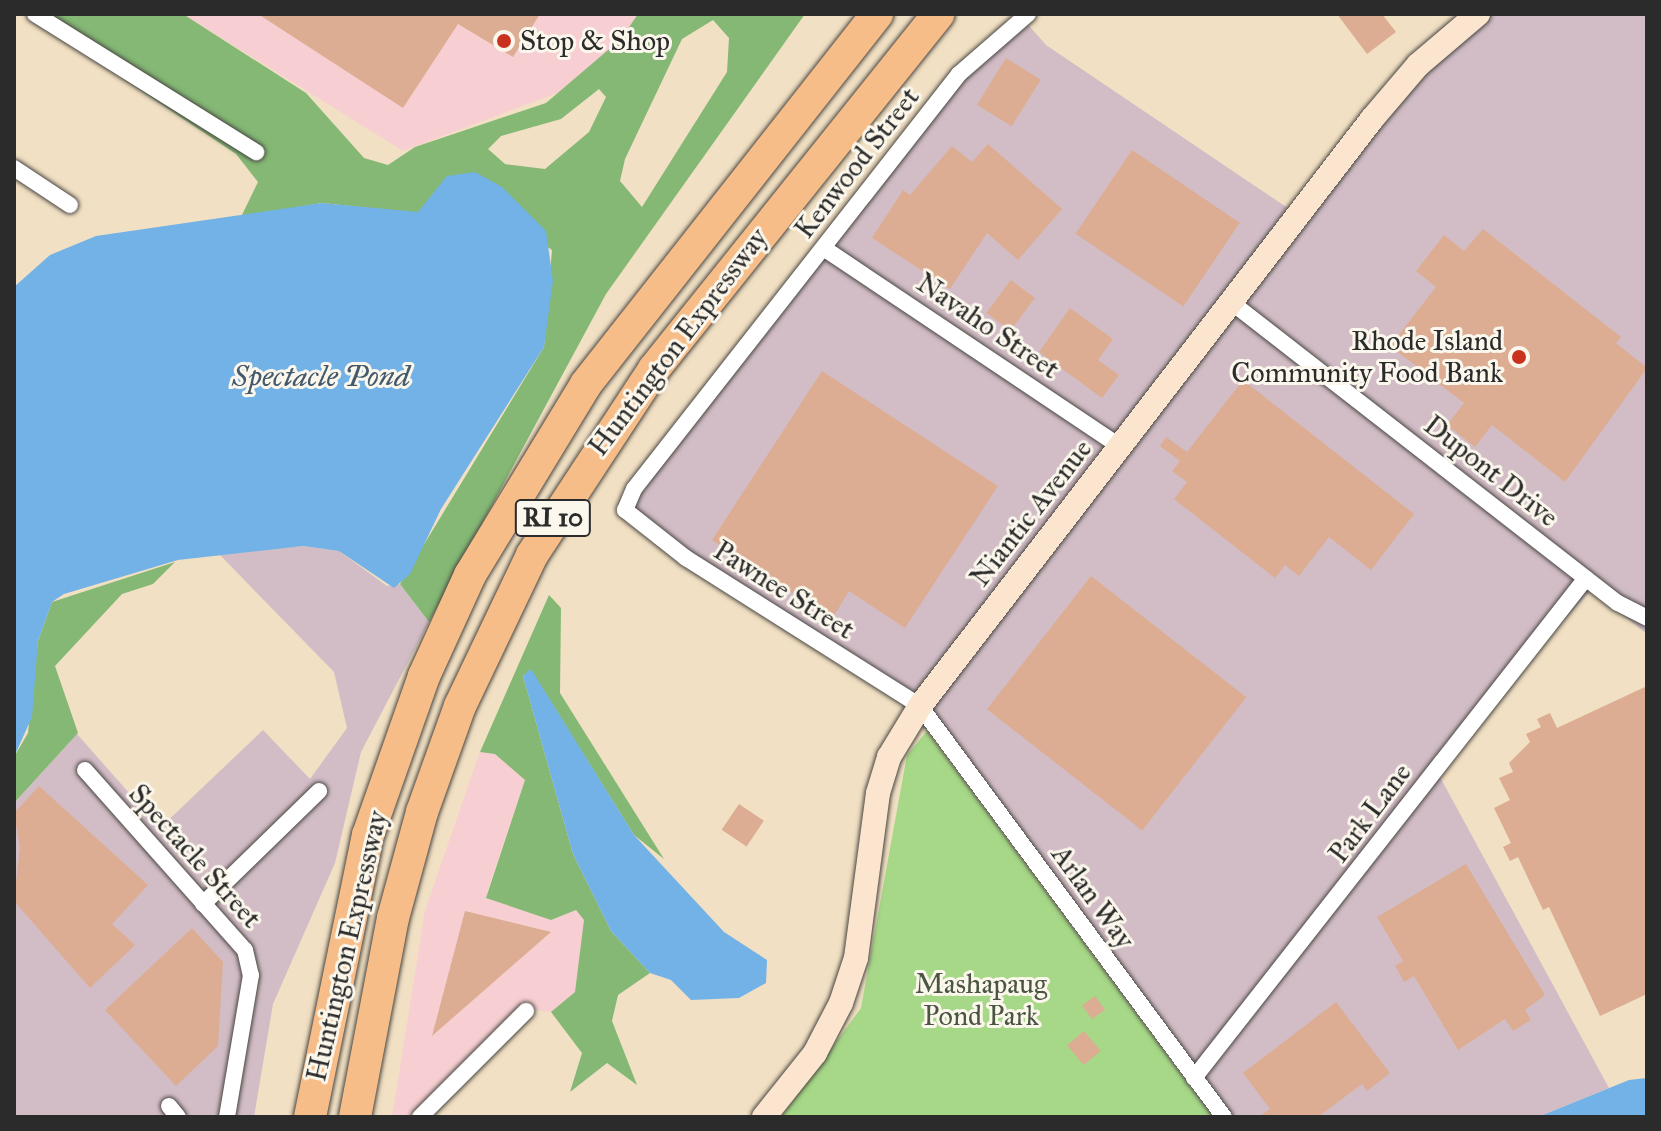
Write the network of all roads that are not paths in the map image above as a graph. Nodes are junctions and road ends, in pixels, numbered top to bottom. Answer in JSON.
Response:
{"nodes":[{"id":1,"x":35,"y":14,"type":"edge"},
{"id":2,"x":851,"y":14,"type":"edge"},
{"id":3,"x":877,"y":14,"type":"edge"},
{"id":4,"x":938,"y":14,"type":"edge"},
{"id":5,"x":1028,"y":14,"type":"edge"},
{"id":6,"x":1478,"y":14,"type":"edge"},
{"id":7,"x":256,"y":152,"type":"dead end"},
{"id":8,"x":14,"y":168,"type":"edge"},
{"id":9,"x":70,"y":205,"type":"dead end"},
{"id":10,"x":706,"y":228,"type":"junction"},
{"id":11,"x":825,"y":249,"type":"junction"},
{"id":12,"x":1231,"y":302,"type":"junction"},
{"id":13,"x":1121,"y":447,"type":"junction"},
{"id":14,"x":625,"y":510,"type":"joint"},
{"id":15,"x":1586,"y":578,"type":"junction"},
{"id":16,"x":1647,"y":618,"type":"edge"},
{"id":17,"x":920,"y":706,"type":"junction"},
{"id":18,"x":85,"y":770,"type":"dead end"},
{"id":19,"x":319,"y":791,"type":"dead end"},
{"id":20,"x":203,"y":904,"type":"junction"},
{"id":21,"x":526,"y":1011,"type":"dead end"},
{"id":22,"x":1194,"y":1078,"type":"junction"},
{"id":23,"x":227,"y":1117,"type":"edge"},
{"id":24,"x":310,"y":1117,"type":"edge"},
{"id":25,"x":355,"y":1117,"type":"edge"},
{"id":26,"x":420,"y":1117,"type":"edge"},
{"id":27,"x":764,"y":1117,"type":"edge"},
{"id":28,"x":1224,"y":1117,"type":"edge"}],
"edges":[{"from":1,"to":7,"type":"street"},
{"from":2,"to":10,"type":"highway"},
{"from":3,"to":10,"type":"highway","name":"Huntington Expressway","number":"RI 10"},
{"from":4,"to":25,"type":"highway","name":"Huntington Expressway","number":"RI 10"},
{"from":5,"to":11,"type":"street","name":"Kenwood Street"},
{"from":6,"to":12,"type":"street","name":"Niantic Avenue"},
{"from":8,"to":9,"type":"street"},
{"from":10,"to":24,"type":"highway","name":"Huntington Expressway","number":"RI 10"},
{"from":11,"to":13,"type":"street","name":"Navaho Street"},
{"from":11,"to":14,"type":"street","name":"Kenwood Street"},
{"from":12,"to":13,"type":"street","name":"Niantic Avenue"},
{"from":12,"to":15,"type":"street","name":"Dupont Drive"},
{"from":13,"to":17,"type":"street","name":"Niantic Avenue"},
{"from":14,"to":17,"type":"street","name":"Pawnee Street"},
{"from":15,"to":16,"type":"street","name":"Dupont Drive"},
{"from":15,"to":22,"type":"street","name":"Park Lane"},
{"from":17,"to":22,"type":"street","name":"Arlan Way"},
{"from":17,"to":27,"type":"street","name":"Niantic Avenue"},
{"from":18,"to":20,"type":"street","name":"Spectacle Street"},
{"from":19,"to":20,"type":"street"},
{"from":20,"to":23,"type":"street","name":"Spectacle Street"},
{"from":21,"to":26,"type":"street"},
{"from":22,"to":28,"type":"street","name":"Arlan Way"}]}
